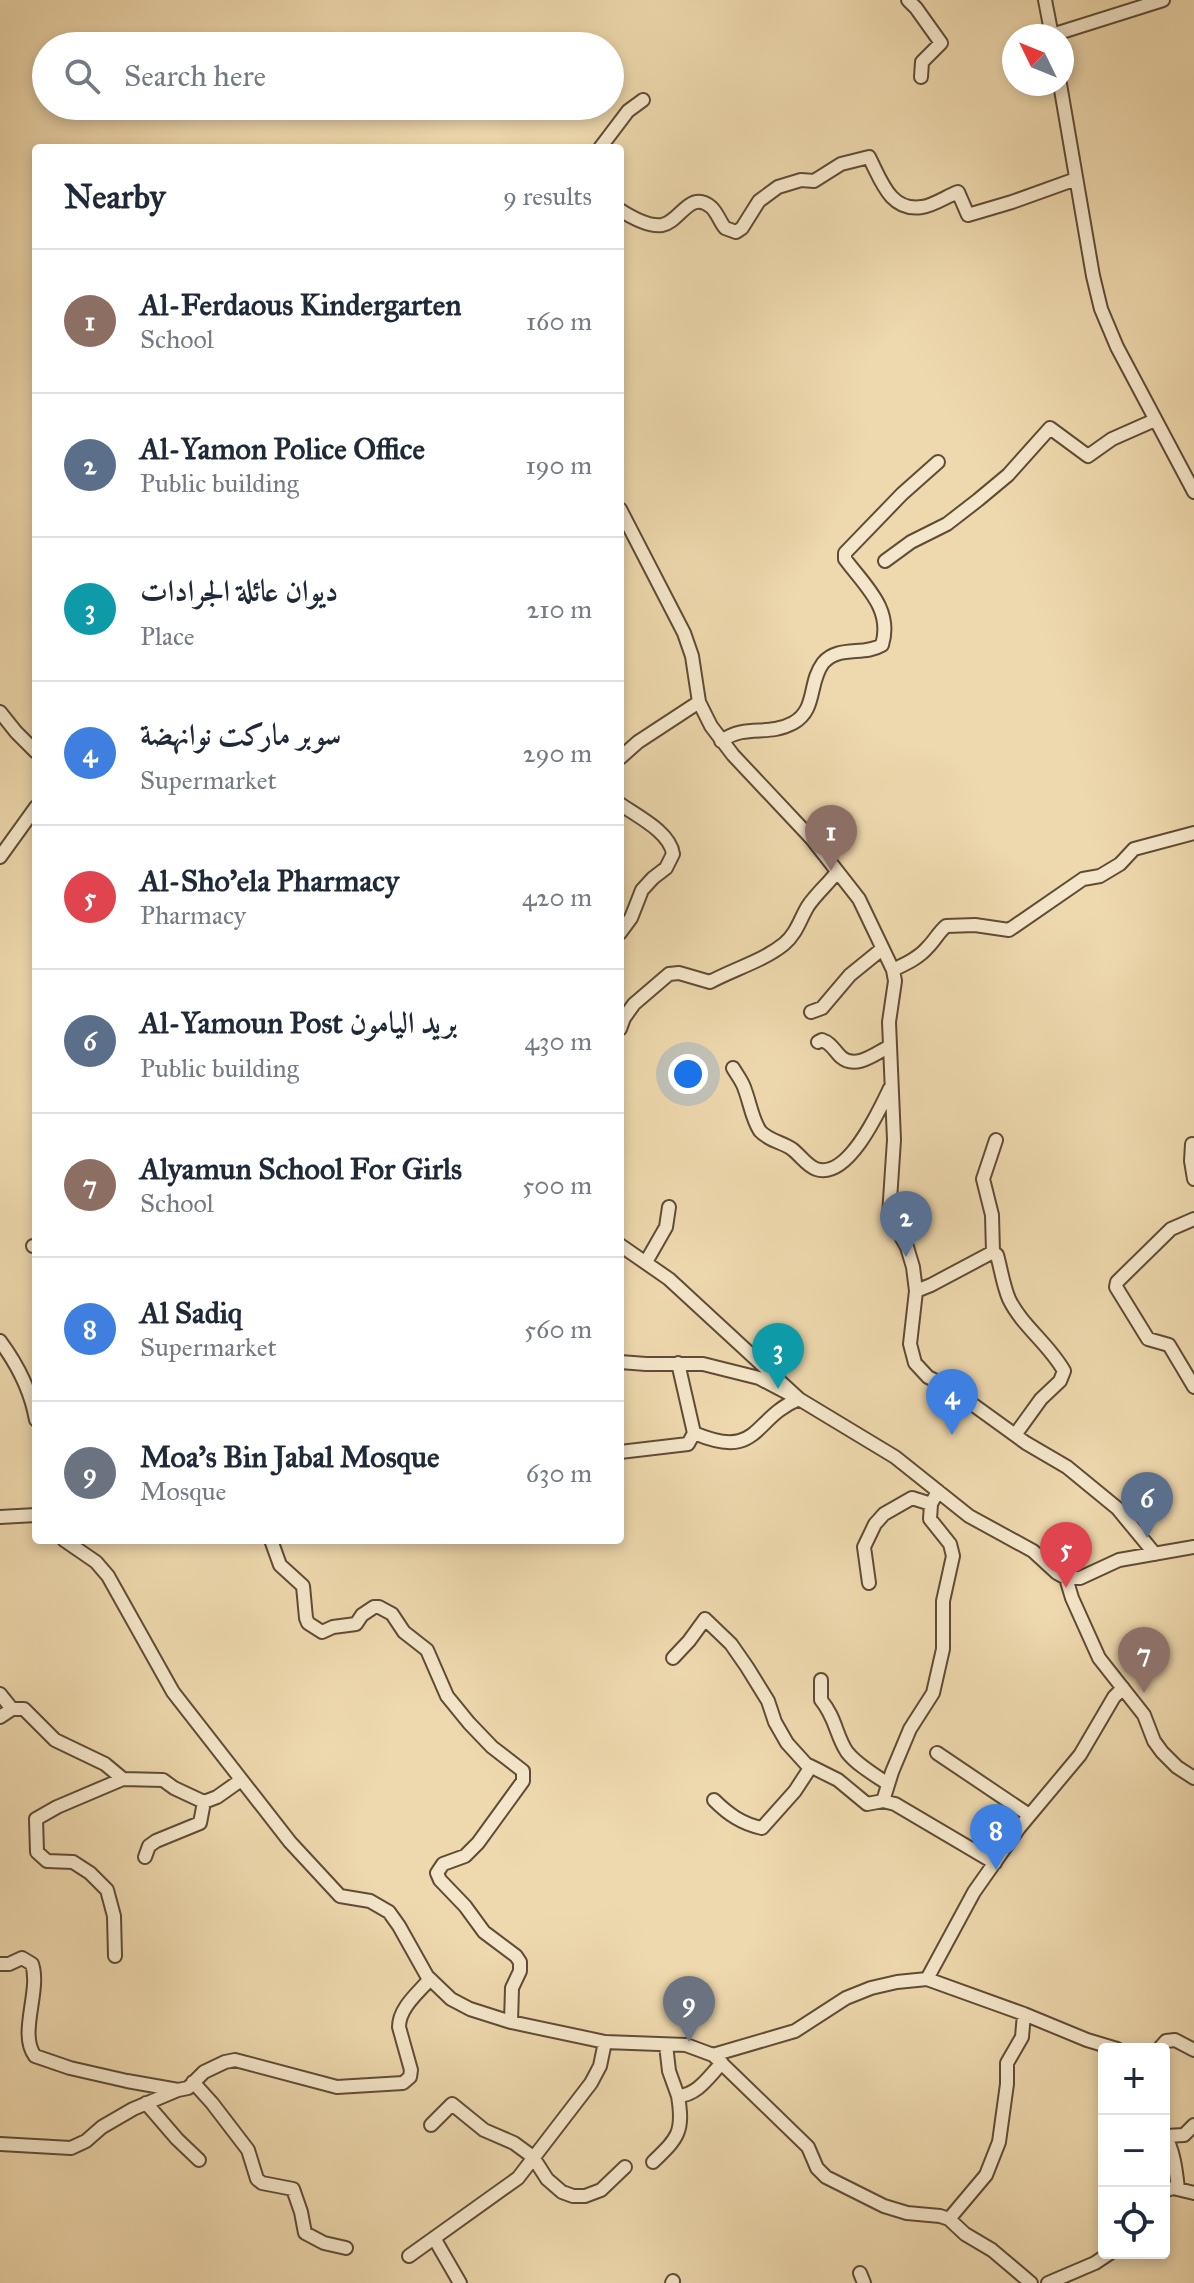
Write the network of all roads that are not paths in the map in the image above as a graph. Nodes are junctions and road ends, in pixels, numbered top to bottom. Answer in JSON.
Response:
{"nodes":[{"id":1,"x":908,"y":0,"type":"edge"},
{"id":2,"x":1045,"y":0,"type":"edge"},
{"id":3,"x":1163,"y":0,"type":"edge"},
{"id":4,"x":1050,"y":24,"type":"edge"},
{"id":5,"x":1074,"y":28,"type":"edge"},
{"id":6,"x":921,"y":77,"type":"dead end"},
{"id":7,"x":1062,"y":96,"type":"edge"},
{"id":8,"x":643,"y":100,"type":"dead end"},
{"id":9,"x":624,"y":116,"type":"edge"},
{"id":10,"x":621,"y":120,"type":"edge"},
{"id":11,"x":603,"y":144,"type":"edge"},
{"id":12,"x":1076,"y":179,"type":"junction"},
{"id":13,"x":624,"y":212,"type":"edge"},
{"id":14,"x":1155,"y":420,"type":"junction"},
{"id":15,"x":938,"y":462,"type":"dead end"},
{"id":16,"x":1194,"y":492,"type":"edge"},
{"id":17,"x":624,"y":517,"type":"edge"},
{"id":18,"x":885,"y":561,"type":"dead end"},
{"id":19,"x":699,"y":702,"type":"junction"},
{"id":20,"x":0,"y":712,"type":"edge"},
{"id":21,"x":721,"y":741,"type":"junction"},
{"id":22,"x":32,"y":748,"type":"edge"},
{"id":23,"x":624,"y":754,"type":"edge"},
{"id":24,"x":624,"y":807,"type":"edge"},
{"id":25,"x":32,"y":813,"type":"edge"},
{"id":26,"x":1194,"y":833,"type":"edge"},
{"id":27,"x":0,"y":857,"type":"edge"},
{"id":28,"x":837,"y":872,"type":"junction"},
{"id":29,"x":624,"y":928,"type":"edge"},
{"id":30,"x":882,"y":949,"type":"junction"},
{"id":31,"x":893,"y":970,"type":"junction"},
{"id":32,"x":811,"y":1012,"type":"dead end"},
{"id":33,"x":624,"y":1018,"type":"edge"},
{"id":34,"x":818,"y":1042,"type":"dead end"},
{"id":35,"x":890,"y":1046,"type":"junction"},
{"id":36,"x":733,"y":1068,"type":"dead end"},
{"id":37,"x":891,"y":1085,"type":"junction"},
{"id":38,"x":996,"y":1140,"type":"dead end"},
{"id":39,"x":1192,"y":1144,"type":"dead end"},
{"id":40,"x":1194,"y":1179,"type":"edge"},
{"id":41,"x":669,"y":1207,"type":"dead end"},
{"id":42,"x":1194,"y":1219,"type":"edge"},
{"id":43,"x":624,"y":1248,"type":"edge"},
{"id":44,"x":993,"y":1252,"type":"junction"},
{"id":45,"x":646,"y":1262,"type":"junction"},
{"id":46,"x":916,"y":1291,"type":"junction"},
{"id":47,"x":0,"y":1341,"type":"edge"},
{"id":48,"x":624,"y":1362,"type":"edge"},
{"id":49,"x":678,"y":1363,"type":"junction"},
{"id":50,"x":1194,"y":1387,"type":"edge"},
{"id":51,"x":799,"y":1399,"type":"junction"},
{"id":52,"x":32,"y":1402,"type":"edge"},
{"id":53,"x":694,"y":1433,"type":"junction"},
{"id":54,"x":1015,"y":1435,"type":"junction"},
{"id":55,"x":624,"y":1452,"type":"edge"},
{"id":56,"x":938,"y":1491,"type":"junction"},
{"id":57,"x":931,"y":1504,"type":"junction"},
{"id":58,"x":32,"y":1515,"type":"edge"},
{"id":59,"x":0,"y":1517,"type":"edge"},
{"id":60,"x":70,"y":1544,"type":"edge"},
{"id":61,"x":272,"y":1544,"type":"edge"},
{"id":62,"x":1194,"y":1547,"type":"edge"},
{"id":63,"x":1155,"y":1554,"type":"junction"},
{"id":64,"x":1066,"y":1578,"type":"junction"},
{"id":65,"x":869,"y":1583,"type":"dead end"},
{"id":66,"x":673,"y":1658,"type":"dead end"},
{"id":67,"x":821,"y":1680,"type":"dead end"},
{"id":68,"x":1123,"y":1688,"type":"junction"},
{"id":69,"x":0,"y":1694,"type":"edge"},
{"id":70,"x":12,"y":1709,"type":"junction"},
{"id":71,"x":0,"y":1717,"type":"edge"},
{"id":72,"x":937,"y":1753,"type":"dead end"},
{"id":73,"x":810,"y":1768,"type":"junction"},
{"id":74,"x":1194,"y":1778,"type":"edge"},
{"id":75,"x":123,"y":1779,"type":"junction"},
{"id":76,"x":241,"y":1780,"type":"junction"},
{"id":77,"x":888,"y":1784,"type":"junction"},
{"id":78,"x":714,"y":1800,"type":"dead end"},
{"id":79,"x":883,"y":1801,"type":"junction"},
{"id":80,"x":204,"y":1802,"type":"junction"},
{"id":81,"x":1029,"y":1815,"type":"junction"},
{"id":82,"x":145,"y":1857,"type":"dead end"},
{"id":83,"x":995,"y":1863,"type":"junction"},
{"id":84,"x":115,"y":1956,"type":"dead end"},
{"id":85,"x":0,"y":1964,"type":"edge"},
{"id":86,"x":430,"y":1979,"type":"junction"},
{"id":87,"x":927,"y":1979,"type":"junction"},
{"id":88,"x":1024,"y":2014,"type":"junction"},
{"id":89,"x":511,"y":2022,"type":"junction"},
{"id":90,"x":605,"y":2042,"type":"junction"},
{"id":91,"x":1098,"y":2043,"type":"edge"},
{"id":92,"x":1164,"y":2043,"type":"edge"},
{"id":93,"x":666,"y":2045,"type":"junction"},
{"id":94,"x":1194,"y":2050,"type":"edge"},
{"id":95,"x":718,"y":2059,"type":"junction"},
{"id":96,"x":193,"y":2082,"type":"junction"},
{"id":97,"x":178,"y":2090,"type":"junction"},
{"id":98,"x":678,"y":2096,"type":"junction"},
{"id":99,"x":146,"y":2103,"type":"junction"},
{"id":100,"x":431,"y":2125,"type":"dead end"},
{"id":101,"x":1194,"y":2125,"type":"edge"},
{"id":102,"x":1170,"y":2135,"type":"edge"},
{"id":103,"x":0,"y":2144,"type":"edge"},
{"id":104,"x":1170,"y":2150,"type":"edge"},
{"id":105,"x":533,"y":2157,"type":"junction"},
{"id":106,"x":199,"y":2160,"type":"dead end"},
{"id":107,"x":653,"y":2162,"type":"dead end"},
{"id":108,"x":625,"y":2167,"type":"dead end"},
{"id":109,"x":1170,"y":2188,"type":"edge"},
{"id":110,"x":1178,"y":2189,"type":"junction"},
{"id":111,"x":1194,"y":2193,"type":"edge"},
{"id":112,"x":949,"y":2219,"type":"junction"},
{"id":113,"x":434,"y":2238,"type":"junction"},
{"id":114,"x":346,"y":2248,"type":"dead end"},
{"id":115,"x":409,"y":2256,"type":"dead end"},
{"id":116,"x":1101,"y":2259,"type":"edge"},
{"id":117,"x":460,"y":2283,"type":"edge"},
{"id":118,"x":1031,"y":2283,"type":"edge"},
{"id":119,"x":1048,"y":2283,"type":"edge"}],
"edges":[{"from":1,"to":6,"type":"street"},
{"from":2,"to":4,"type":"street"},
{"from":3,"to":5,"type":"street"},
{"from":7,"to":12,"type":"street"},
{"from":8,"to":9,"type":"street"},
{"from":10,"to":11,"type":"street"},
{"from":12,"to":13,"type":"street"},
{"from":12,"to":14,"type":"street"},
{"from":14,"to":16,"type":"street"},
{"from":14,"to":18,"type":"street"},
{"from":15,"to":21,"type":"street"},
{"from":17,"to":19,"type":"street"},
{"from":19,"to":21,"type":"street"},
{"from":19,"to":23,"type":"street"},
{"from":20,"to":22,"type":"street"},
{"from":21,"to":28,"type":"street"},
{"from":24,"to":29,"type":"street"},
{"from":25,"to":27,"type":"street"},
{"from":26,"to":31,"type":"street"},
{"from":28,"to":30,"type":"street"},
{"from":28,"to":33,"type":"street"},
{"from":30,"to":31,"type":"street"},
{"from":30,"to":32,"type":"street"},
{"from":31,"to":35,"type":"street"},
{"from":34,"to":35,"type":"street"},
{"from":35,"to":37,"type":"street"},
{"from":36,"to":37,"type":"street"},
{"from":37,"to":46,"type":"street"},
{"from":38,"to":44,"type":"street"},
{"from":39,"to":40,"type":"street"},
{"from":41,"to":45,"type":"street"},
{"from":42,"to":50,"type":"street"},
{"from":43,"to":45,"type":"street"},
{"from":44,"to":46,"type":"street"},
{"from":44,"to":54,"type":"street"},
{"from":45,"to":51,"type":"street"},
{"from":46,"to":54,"type":"street"},
{"from":47,"to":52,"type":"street"},
{"from":48,"to":49,"type":"street"},
{"from":49,"to":51,"type":"street"},
{"from":49,"to":53,"type":"street"},
{"from":51,"to":53,"type":"street"},
{"from":51,"to":56,"type":"street"},
{"from":53,"to":55,"type":"street"},
{"from":54,"to":63,"type":"street"},
{"from":56,"to":57,"type":"street"},
{"from":56,"to":64,"type":"street"},
{"from":57,"to":65,"type":"street"},
{"from":57,"to":77,"type":"street"},
{"from":58,"to":59,"type":"street"},
{"from":60,"to":76,"type":"street"},
{"from":61,"to":89,"type":"street"},
{"from":62,"to":63,"type":"street"},
{"from":63,"to":64,"type":"street"},
{"from":64,"to":68,"type":"street"},
{"from":66,"to":73,"type":"street"},
{"from":67,"to":77,"type":"street"},
{"from":68,"to":74,"type":"street"},
{"from":68,"to":81,"type":"street"},
{"from":69,"to":70,"type":"street"},
{"from":70,"to":71,"type":"street"},
{"from":70,"to":75,"type":"street"},
{"from":72,"to":81,"type":"street"},
{"from":73,"to":78,"type":"street"},
{"from":73,"to":79,"type":"street"},
{"from":75,"to":80,"type":"street"},
{"from":75,"to":84,"type":"street"},
{"from":76,"to":80,"type":"street"},
{"from":76,"to":86,"type":"street"},
{"from":77,"to":79,"type":"street"},
{"from":79,"to":83,"type":"street"},
{"from":80,"to":82,"type":"street"},
{"from":81,"to":83,"type":"street"},
{"from":83,"to":87,"type":"street"},
{"from":85,"to":97,"type":"street"},
{"from":86,"to":89,"type":"street"},
{"from":86,"to":96,"type":"street"},
{"from":87,"to":88,"type":"street"},
{"from":87,"to":95,"type":"street"},
{"from":88,"to":91,"type":"street"},
{"from":88,"to":112,"type":"street"},
{"from":89,"to":90,"type":"street"},
{"from":90,"to":93,"type":"street"},
{"from":90,"to":105,"type":"street"},
{"from":92,"to":94,"type":"street"},
{"from":93,"to":95,"type":"street"},
{"from":93,"to":98,"type":"street"},
{"from":95,"to":98,"type":"street"},
{"from":95,"to":112,"type":"street"},
{"from":96,"to":97,"type":"street"},
{"from":96,"to":114,"type":"street"},
{"from":97,"to":99,"type":"street"},
{"from":98,"to":107,"type":"street"},
{"from":99,"to":103,"type":"street"},
{"from":99,"to":106,"type":"street"},
{"from":100,"to":105,"type":"street"},
{"from":101,"to":102,"type":"street"},
{"from":104,"to":110,"type":"street"},
{"from":105,"to":108,"type":"street"},
{"from":105,"to":113,"type":"street"},
{"from":109,"to":110,"type":"street"},
{"from":110,"to":111,"type":"street"},
{"from":112,"to":118,"type":"street"},
{"from":113,"to":115,"type":"street"},
{"from":113,"to":117,"type":"street"},
{"from":116,"to":119,"type":"street"}]}
